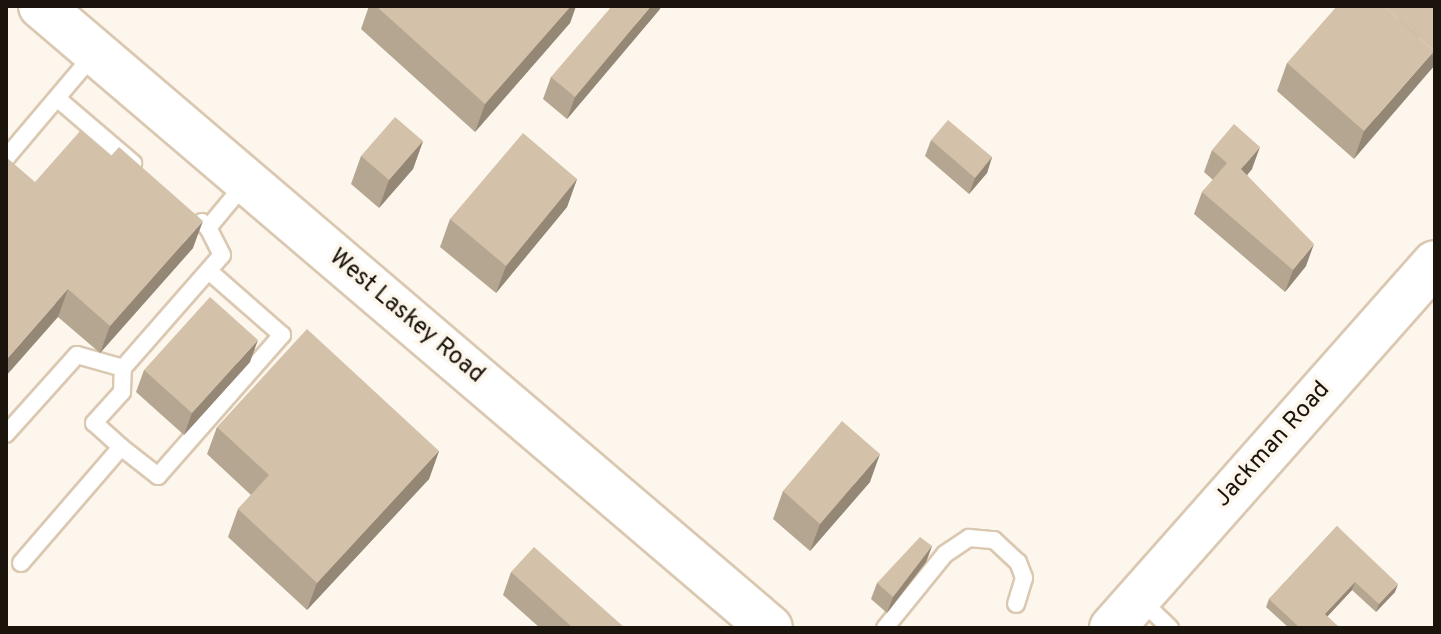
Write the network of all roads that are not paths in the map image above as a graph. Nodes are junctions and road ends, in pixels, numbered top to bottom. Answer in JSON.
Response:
{"nodes":[{"id":1,"x":41,"y":6,"type":"edge"},
{"id":2,"x":95,"y":53,"type":"junction"},
{"id":3,"x":58,"y":99,"type":"junction"},
{"id":4,"x":6,"y":158,"type":"edge"},
{"id":5,"x":151,"y":178,"type":"edge"},
{"id":6,"x":246,"y":182,"type":"junction"},
{"id":7,"x":185,"y":208,"type":"edge"},
{"id":8,"x":208,"y":228,"type":"junction"},
{"id":9,"x":1435,"y":263,"type":"edge"},
{"id":10,"x":209,"y":271,"type":"junction"},
{"id":11,"x":123,"y":368,"type":"junction"},
{"id":12,"x":6,"y":434,"type":"edge"},
{"id":13,"x":121,"y":447,"type":"junction"},
{"id":14,"x":21,"y":563,"type":"dead end"},
{"id":15,"x":1016,"y":604,"type":"dead end"},
{"id":16,"x":1125,"y":613,"type":"edge"},
{"id":17,"x":762,"y":626,"type":"edge"},
{"id":18,"x":885,"y":628,"type":"edge"},
{"id":19,"x":1170,"y":628,"type":"edge"}],
"edges":[{"from":1,"to":2,"type":"main road","name":"West Laskey Road"},
{"from":2,"to":3,"type":"lane"},
{"from":2,"to":6,"type":"main road","name":"West Laskey Road"},
{"from":3,"to":4,"type":"lane"},
{"from":3,"to":5,"type":"lane"},
{"from":6,"to":8,"type":"lane"},
{"from":6,"to":17,"type":"main road","name":"West Laskey Road"},
{"from":7,"to":8,"type":"lane"},
{"from":8,"to":10,"type":"lane"},
{"from":9,"to":16,"type":"main road","name":"Jackman Road"},
{"from":10,"to":11,"type":"lane"},
{"from":10,"to":13,"type":"lane"},
{"from":11,"to":12,"type":"lane"},
{"from":11,"to":13,"type":"lane"},
{"from":13,"to":14,"type":"lane"},
{"from":15,"to":18,"type":"lane"},
{"from":16,"to":19,"type":"lane"}]}
